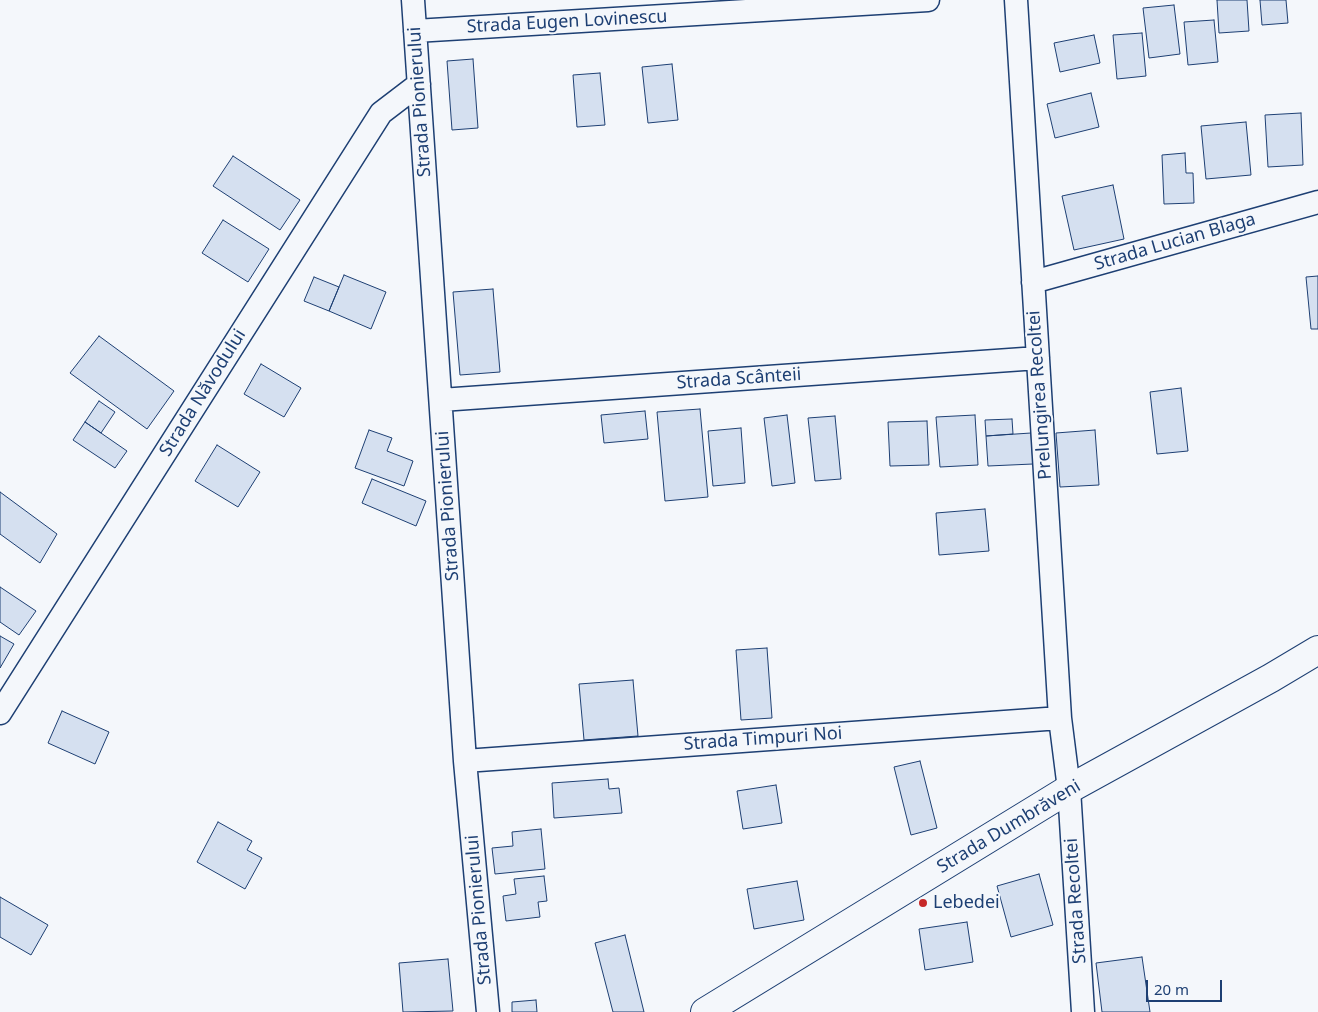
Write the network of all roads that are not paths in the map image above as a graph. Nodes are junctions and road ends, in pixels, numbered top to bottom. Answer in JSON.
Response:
{"nodes":[{"id":1,"x":413,"y":0,"type":"edge"},
{"id":2,"x":928,"y":0,"type":"edge"},
{"id":3,"x":1016,"y":0,"type":"edge"},
{"id":4,"x":416,"y":31,"type":"junction"},
{"id":5,"x":419,"y":84,"type":"junction"},
{"id":6,"x":1318,"y":202,"type":"edge"},
{"id":7,"x":1033,"y":282,"type":"junction"},
{"id":8,"x":1038,"y":358,"type":"junction"},
{"id":9,"x":440,"y":400,"type":"junction"},
{"id":10,"x":1318,"y":650,"type":"edge"},
{"id":11,"x":0,"y":713,"type":"edge"},
{"id":12,"x":1060,"y":718,"type":"junction"},
{"id":13,"x":465,"y":761,"type":"junction"},
{"id":14,"x":1069,"y":789,"type":"junction"},
{"id":15,"x":488,"y":1012,"type":"edge"},
{"id":16,"x":705,"y":1012,"type":"edge"},
{"id":17,"x":1083,"y":1012,"type":"edge"}],
"edges":[{"from":1,"to":4,"type":"street","name":"Strada Pionierului"},
{"from":2,"to":4,"type":"street","name":"Strada Eugen Lovinescu"},
{"from":3,"to":7,"type":"street","name":"Prelungirea Recoltei"},
{"from":4,"to":5,"type":"street","name":"Strada Pionierului"},
{"from":5,"to":9,"type":"street","name":"Strada Pionierului"},
{"from":5,"to":11,"type":"street","name":"Strada Năvodului"},
{"from":6,"to":7,"type":"street","name":"Strada Lucian Blaga"},
{"from":7,"to":8,"type":"street","name":"Prelungirea Recoltei"},
{"from":8,"to":9,"type":"street","name":"Strada Scânteii"},
{"from":8,"to":12,"type":"street","name":"Prelungirea Recoltei"},
{"from":9,"to":13,"type":"street","name":"Strada Pionierului"},
{"from":10,"to":14,"type":"street","name":"Strada Dumbrăveni"},
{"from":12,"to":13,"type":"street","name":"Strada Timpuri Noi"},
{"from":12,"to":14,"type":"street","name":"Prelungirea Recoltei"},
{"from":13,"to":15,"type":"street","name":"Strada Pionierului"},
{"from":14,"to":16,"type":"street","name":"Strada Dumbrăveni"},
{"from":14,"to":17,"type":"street","name":"Strada Recoltei"}]}
